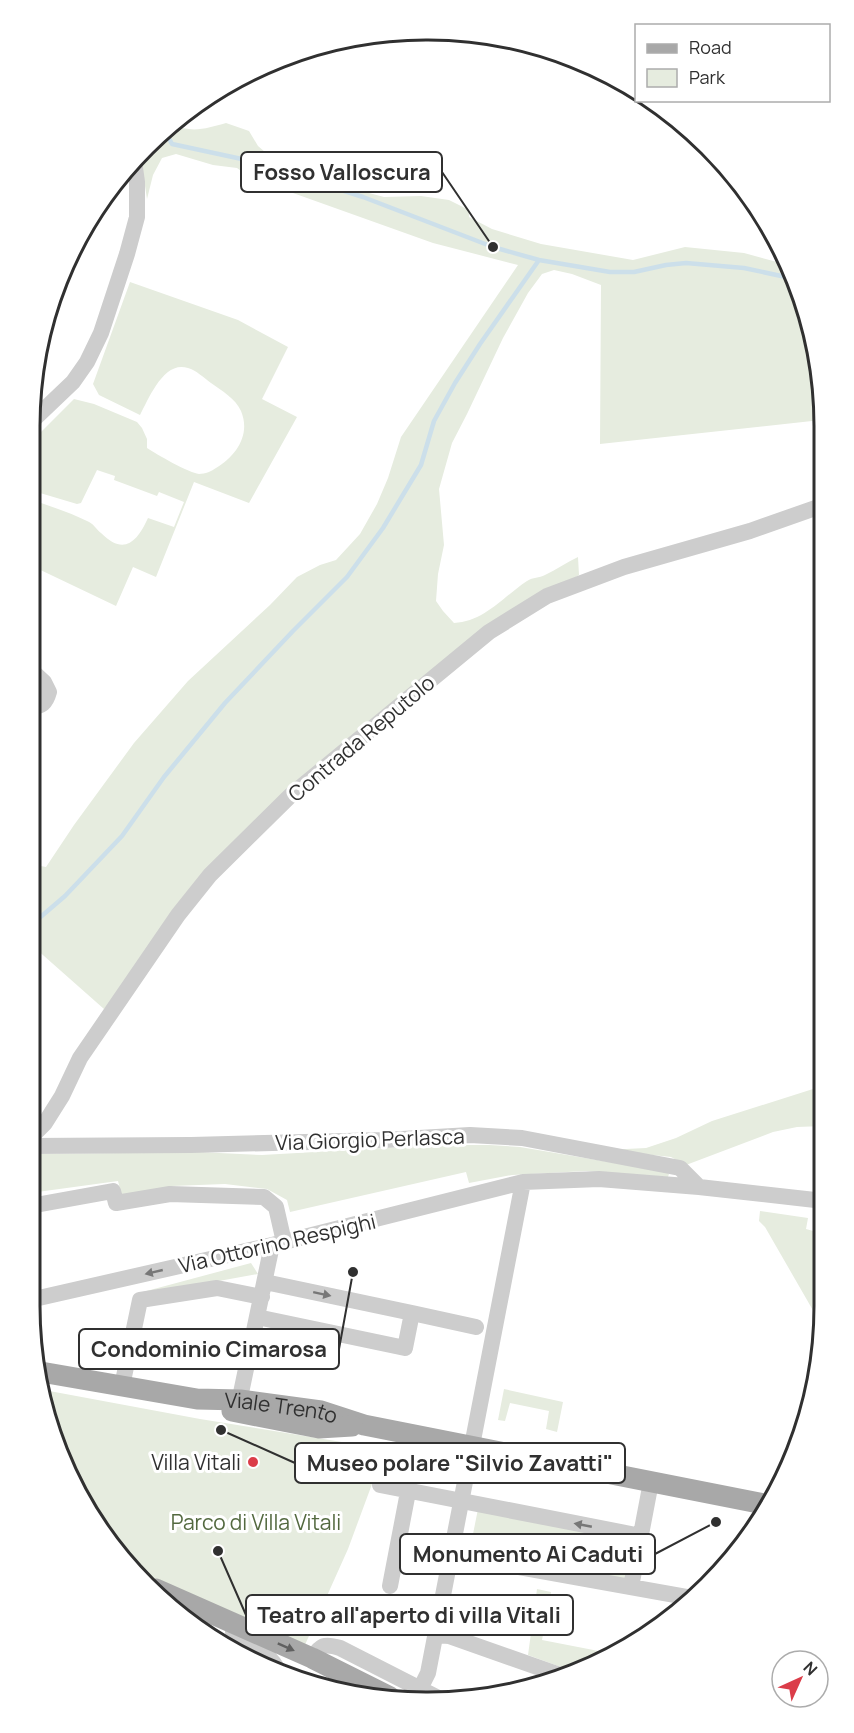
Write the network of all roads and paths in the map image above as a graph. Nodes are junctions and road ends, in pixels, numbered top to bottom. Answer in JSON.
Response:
{"nodes":[{"id":1,"x":136,"y":172,"type":"edge"},
{"id":2,"x":41,"y":413,"type":"edge"},
{"id":3,"x":814,"y":508,"type":"edge"},
{"id":4,"x":40,"y":678,"type":"edge"},
{"id":5,"x":40,"y":706,"type":"edge"},
{"id":6,"x":40,"y":1128,"type":"edge"},
{"id":7,"x":40,"y":1146,"type":"edge"},
{"id":8,"x":523,"y":1182,"type":"junction"},
{"id":9,"x":699,"y":1187,"type":"junction"},
{"id":10,"x":814,"y":1199,"type":"edge"},
{"id":11,"x":40,"y":1204,"type":"edge"},
{"id":12,"x":278,"y":1244,"type":"junction"},
{"id":13,"x":263,"y":1289,"type":"junction"},
{"id":14,"x":40,"y":1298,"type":"edge"},
{"id":15,"x":412,"y":1313,"type":"junction"},
{"id":16,"x":257,"y":1317,"type":"junction"},
{"id":17,"x":476,"y":1327,"type":"dead end"},
{"id":18,"x":47,"y":1373,"type":"edge"},
{"id":19,"x":122,"y":1386,"type":"junction"},
{"id":20,"x":239,"y":1406,"type":"junction"},
{"id":21,"x":472,"y":1447,"type":"junction"},
{"id":22,"x":383,"y":1466,"type":"dead end"},
{"id":23,"x":651,"y":1482,"type":"junction"},
{"id":24,"x":408,"y":1492,"type":"junction"},
{"id":25,"x":461,"y":1502,"type":"junction"},
{"id":26,"x":759,"y":1503,"type":"edge"},
{"id":27,"x":641,"y":1536,"type":"junction"},
{"id":28,"x":451,"y":1555,"type":"junction"},
{"id":29,"x":390,"y":1586,"type":"dead end"},
{"id":30,"x":631,"y":1587,"type":"junction"},
{"id":31,"x":170,"y":1595,"type":"edge"},
{"id":32,"x":683,"y":1596,"type":"edge"},
{"id":33,"x":233,"y":1623,"type":"junction"},
{"id":34,"x":435,"y":1635,"type":"junction"},
{"id":35,"x":312,"y":1658,"type":"junction"},
{"id":36,"x":271,"y":1660,"type":"edge"},
{"id":37,"x":551,"y":1672,"type":"edge"},
{"id":38,"x":373,"y":1688,"type":"edge"},
{"id":39,"x":420,"y":1689,"type":"junction"},
{"id":40,"x":426,"y":1692,"type":"edge"}],
"edges":[{"from":1,"to":2,"type":"street"},
{"from":3,"to":6,"type":"street","name":"Contrada Reputolo"},
{"from":4,"to":5,"type":"street"},
{"from":7,"to":9,"type":"street","name":"Via Giorgio Perlasca"},
{"from":8,"to":9,"type":"street","name":"Via Ottorino Respighi"},
{"from":8,"to":12,"type":"street","name":"Via Ottorino Respighi"},
{"from":8,"to":21,"type":"street"},
{"from":9,"to":10,"type":"street","name":"Via Ottorino Respighi"},
{"from":11,"to":12,"type":"street"},
{"from":12,"to":13,"type":"street"},
{"from":12,"to":14,"type":"street","name":"Via Ottorino Respighi","one_way":true},
{"from":13,"to":15,"type":"street","one_way":true},
{"from":13,"to":16,"type":"street"},
{"from":13,"to":19,"type":"street"},
{"from":15,"to":16,"type":"street"},
{"from":15,"to":17,"type":"street"},
{"from":16,"to":20,"type":"street"},
{"from":18,"to":19,"type":"main road","name":"Viale Trento"},
{"from":19,"to":20,"type":"main road","name":"Viale Trento"},
{"from":20,"to":21,"type":"main road","name":"Viale Trento"},
{"from":21,"to":23,"type":"main road","name":"Viale Trento"},
{"from":21,"to":25,"type":"street"},
{"from":22,"to":24,"type":"street"},
{"from":23,"to":26,"type":"main road","name":"Viale Trento"},
{"from":23,"to":27,"type":"street"},
{"from":24,"to":25,"type":"street"},
{"from":24,"to":29,"type":"street"},
{"from":27,"to":25,"type":"street","one_way":true},
{"from":25,"to":28,"type":"street"},
{"from":27,"to":30,"type":"street"},
{"from":28,"to":30,"type":"street"},
{"from":28,"to":34,"type":"street"},
{"from":30,"to":32,"type":"street"},
{"from":31,"to":33,"type":"main road"},
{"from":33,"to":35,"type":"main road","one_way":true},
{"from":33,"to":36,"type":"street"},
{"from":34,"to":37,"type":"street"},
{"from":34,"to":39,"type":"street"},
{"from":35,"to":38,"type":"main road"},
{"from":35,"to":39,"type":"street"},
{"from":39,"to":40,"type":"street"}]}
